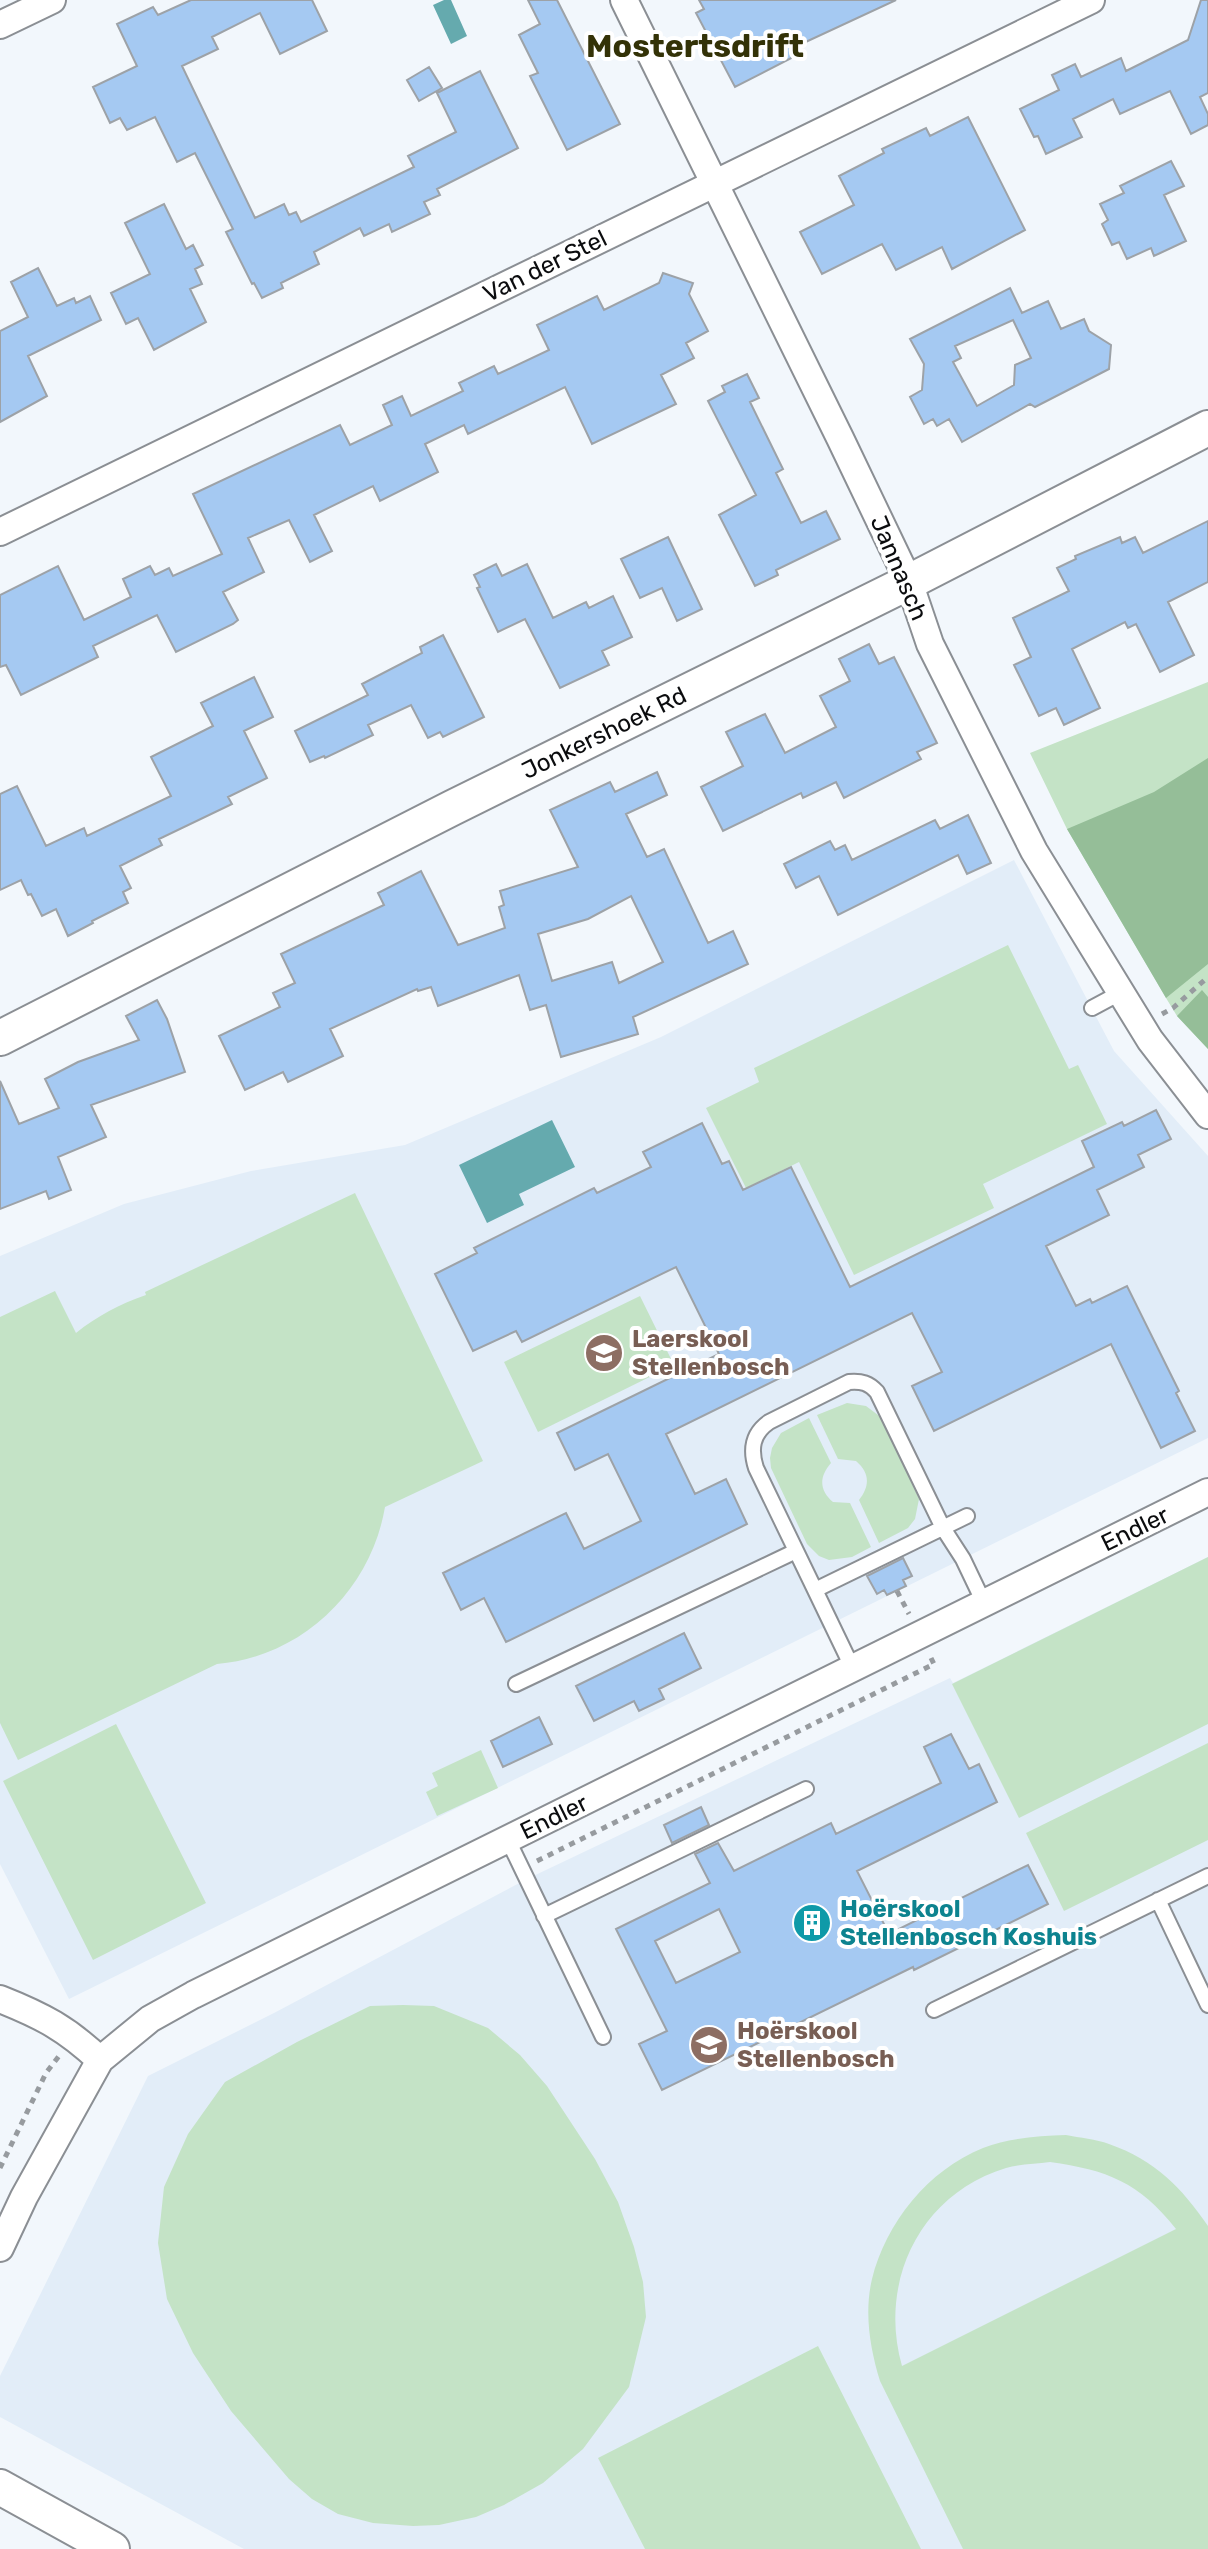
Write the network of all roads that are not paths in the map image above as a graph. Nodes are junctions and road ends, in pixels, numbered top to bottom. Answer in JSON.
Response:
{"nodes":[{"id":1,"x":52,"y":0,"type":"edge"},
{"id":2,"x":624,"y":0,"type":"edge"},
{"id":3,"x":1091,"y":0,"type":"edge"},
{"id":4,"x":0,"y":25,"type":"edge"},
{"id":5,"x":714,"y":184,"type":"junction"},
{"id":6,"x":1208,"y":428,"type":"edge"},
{"id":7,"x":0,"y":532,"type":"edge"},
{"id":8,"x":909,"y":582,"type":"junction"},
{"id":9,"x":1120,"y":993,"type":"junction"},
{"id":10,"x":1092,"y":1008,"type":"dead end"},
{"id":11,"x":0,"y":1038,"type":"edge"},
{"id":12,"x":1208,"y":1115,"type":"edge"},
{"id":13,"x":1208,"y":1492,"type":"edge"},
{"id":14,"x":967,"y":1516,"type":"dead end"},
{"id":15,"x":943,"y":1528,"type":"junction"},
{"id":16,"x":796,"y":1551,"type":"junction"},
{"id":17,"x":815,"y":1590,"type":"junction"},
{"id":18,"x":984,"y":1603,"type":"junction"},
{"id":19,"x":853,"y":1669,"type":"junction"},
{"id":20,"x":516,"y":1684,"type":"dead end"},
{"id":21,"x":806,"y":1789,"type":"dead end"},
{"id":22,"x":508,"y":1840,"type":"junction"},
{"id":23,"x":1208,"y":1876,"type":"edge"},
{"id":24,"x":1158,"y":1900,"type":"junction"},
{"id":25,"x":544,"y":1916,"type":"junction"},
{"id":26,"x":0,"y":1999,"type":"edge"},
{"id":27,"x":1208,"y":2005,"type":"edge"},
{"id":28,"x":934,"y":2010,"type":"dead end"},
{"id":29,"x":603,"y":2037,"type":"dead end"},
{"id":30,"x":100,"y":2060,"type":"junction"},
{"id":31,"x":0,"y":2248,"type":"edge"},
{"id":32,"x":15,"y":2494,"type":"edge"},
{"id":33,"x":112,"y":2549,"type":"edge"}],
"edges":[{"from":1,"to":4,"type":"street"},
{"from":2,"to":5,"type":"street","name":"Jannasch"},
{"from":3,"to":5,"type":"street","name":"Van der Stel"},
{"from":5,"to":7,"type":"street","name":"Van der Stel"},
{"from":5,"to":8,"type":"street","name":"Jannasch"},
{"from":6,"to":8,"type":"street","name":"Jonkershoek Rd"},
{"from":8,"to":9,"type":"street","name":"Jannasch"},
{"from":8,"to":11,"type":"street","name":"Jonkershoek Rd"},
{"from":9,"to":10,"type":"lane"},
{"from":9,"to":12,"type":"street","name":"Jannasch"},
{"from":13,"to":18,"type":"street","name":"Endler"},
{"from":14,"to":15,"type":"lane"},
{"from":15,"to":16,"type":"lane"},
{"from":15,"to":17,"type":"lane"},
{"from":15,"to":18,"type":"lane"},
{"from":16,"to":17,"type":"lane"},
{"from":16,"to":20,"type":"lane"},
{"from":17,"to":19,"type":"lane"},
{"from":18,"to":19,"type":"street","name":"Endler"},
{"from":19,"to":22,"type":"street","name":"Endler"},
{"from":21,"to":25,"type":"lane"},
{"from":22,"to":25,"type":"lane"},
{"from":22,"to":30,"type":"street","name":"Endler"},
{"from":23,"to":24,"type":"lane"},
{"from":24,"to":27,"type":"lane"},
{"from":24,"to":28,"type":"lane"},
{"from":25,"to":29,"type":"lane"},
{"from":26,"to":30,"type":"street"},
{"from":30,"to":31,"type":"street","name":"Endler"},
{"from":32,"to":33,"type":"street"}]}
